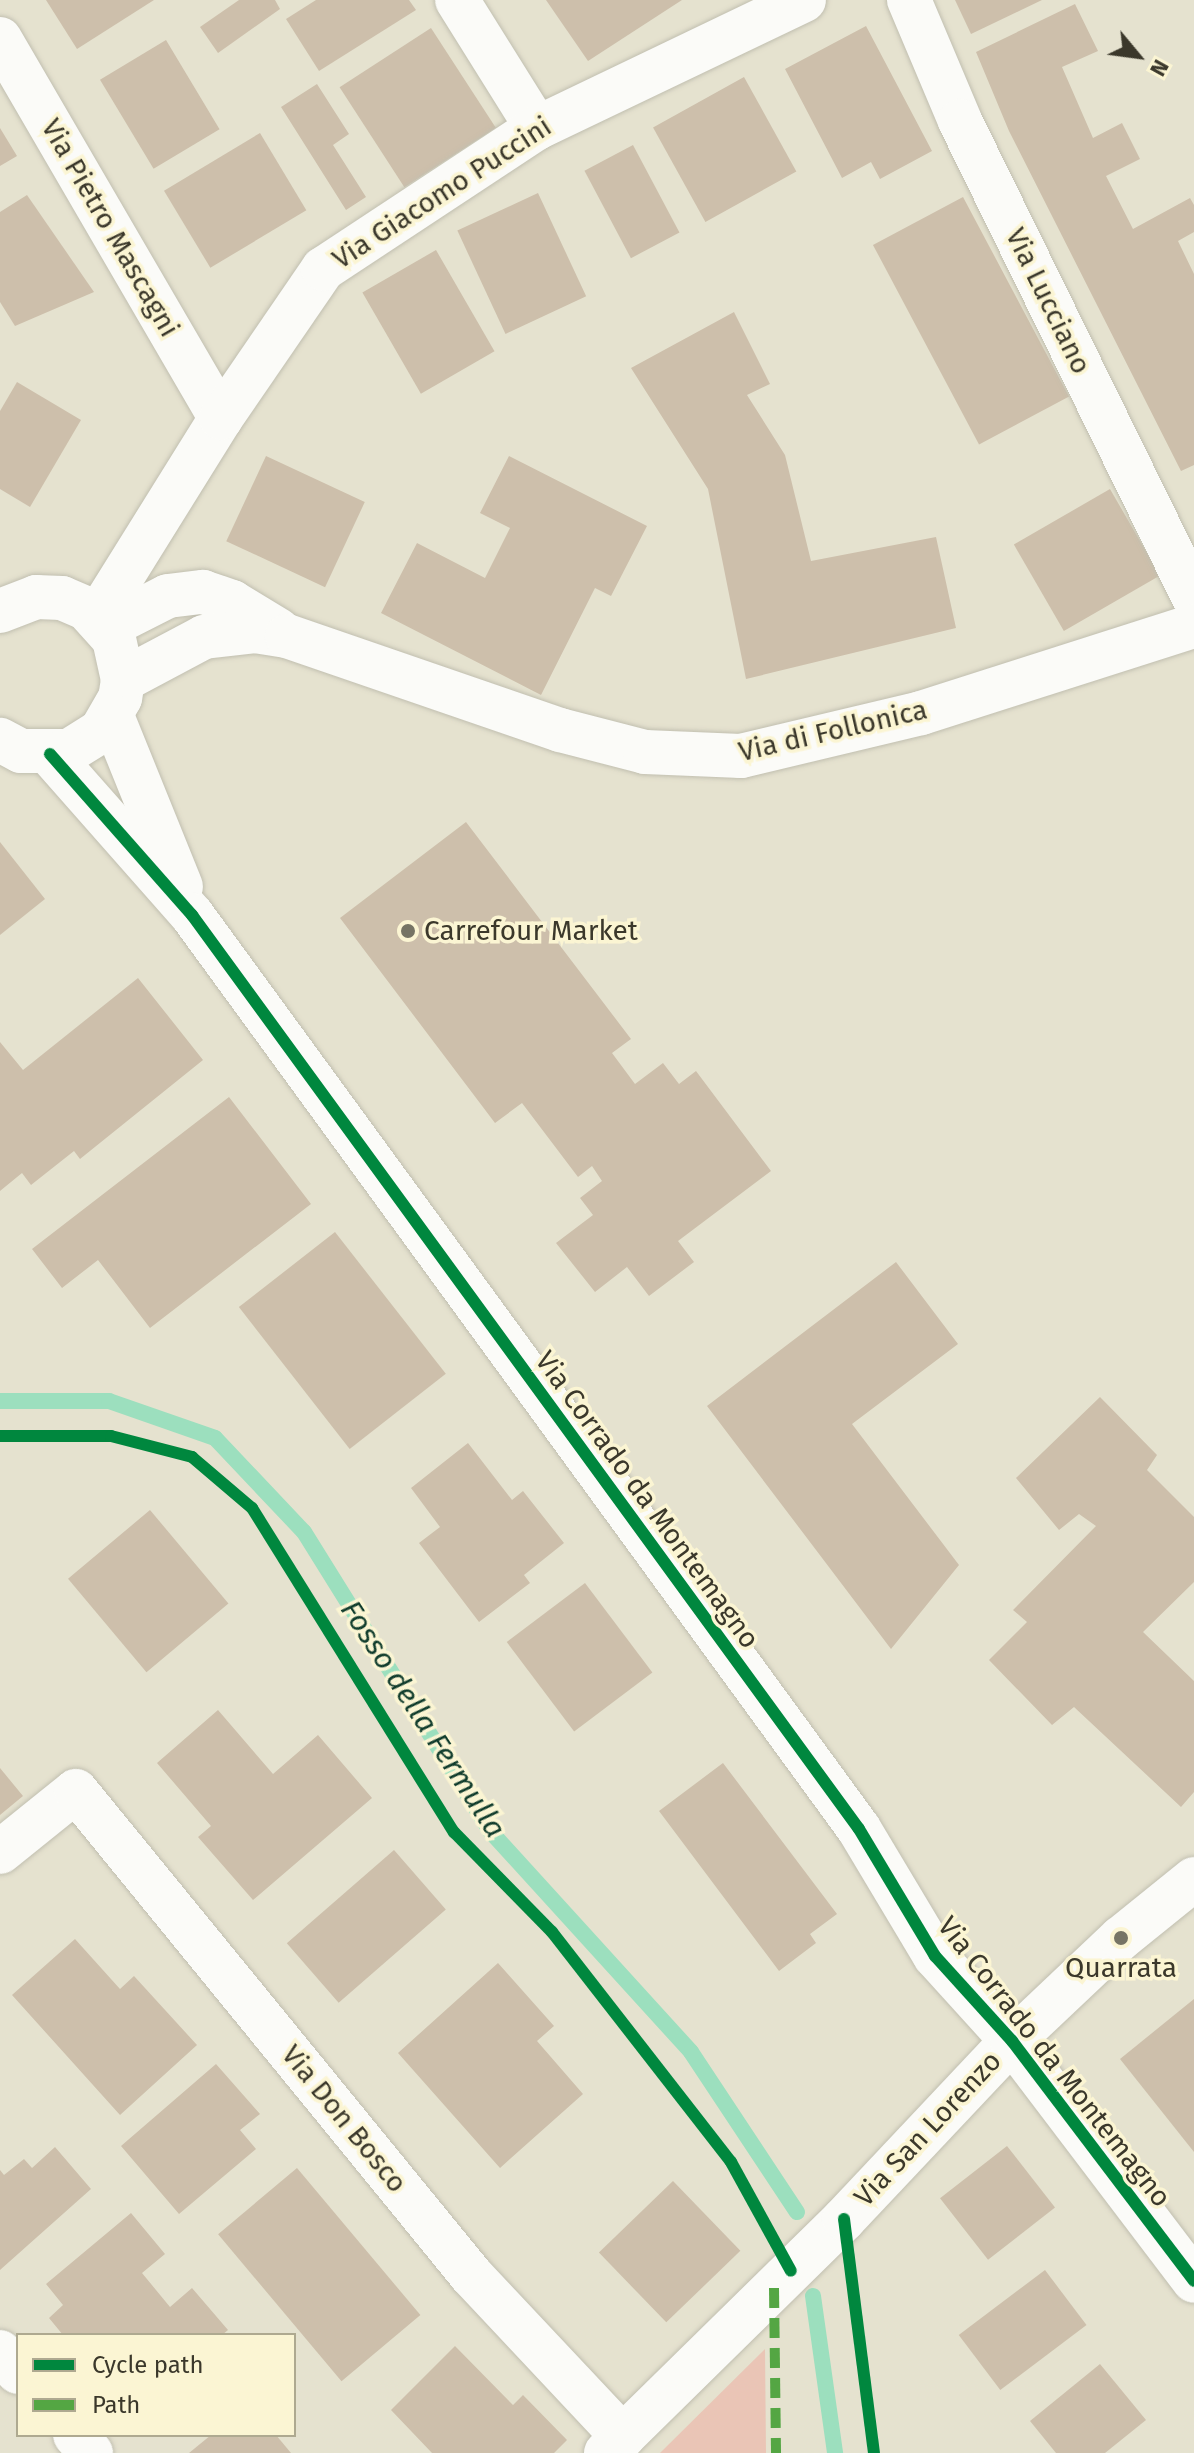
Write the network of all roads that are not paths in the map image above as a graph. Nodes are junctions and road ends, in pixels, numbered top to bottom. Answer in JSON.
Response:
{"nodes":[{"id":1,"x":457,"y":0,"type":"edge"},
{"id":2,"x":804,"y":0,"type":"edge"},
{"id":3,"x":909,"y":0,"type":"edge"},
{"id":4,"x":0,"y":39,"type":"edge"},
{"id":5,"x":537,"y":128,"type":"junction"},
{"id":6,"x":221,"y":418,"type":"junction"},
{"id":7,"x":1194,"y":598,"type":"edge"},
{"id":8,"x":3,"y":605,"type":"edge"},
{"id":9,"x":102,"y":622,"type":"junction"},
{"id":10,"x":1194,"y":626,"type":"edge"},
{"id":11,"x":287,"y":636,"type":"junction"},
{"id":12,"x":118,"y":698,"type":"junction"},
{"id":13,"x":14,"y":747,"type":"edge"},
{"id":14,"x":192,"y":915,"type":"junction"},
{"id":15,"x":0,"y":1852,"type":"edge"},
{"id":16,"x":1194,"y":1879,"type":"edge"},
{"id":17,"x":1012,"y":2041,"type":"junction"},
{"id":18,"x":1194,"y":2281,"type":"edge"},
{"id":19,"x":0,"y":2352,"type":"edge"},
{"id":20,"x":16,"y":2370,"type":"edge"},
{"id":21,"x":77,"y":2437,"type":"edge"},
{"id":22,"x":614,"y":2445,"type":"edge"},
{"id":23,"x":91,"y":2453,"type":"edge"}],
"edges":[{"from":1,"to":5,"type":"street"},
{"from":2,"to":5,"type":"street","name":"Via Giacomo Puccini"},
{"from":3,"to":7,"type":"street","name":"Via Lucciano"},
{"from":4,"to":6,"type":"street","name":"Via Pietro Mascagni"},
{"from":5,"to":6,"type":"street","name":"Via Giacomo Puccini"},
{"from":6,"to":9,"type":"street","name":"Via Giacomo Puccini"},
{"from":8,"to":9,"type":"street"},
{"from":9,"to":11,"type":"street","name":"Via di Follonica"},
{"from":9,"to":12,"type":"street","name":"Via Corrado da Montemagno"},
{"from":10,"to":11,"type":"street","name":"Via di Follonica"},
{"from":11,"to":12,"type":"street","name":"Via di Follonica"},
{"from":12,"to":13,"type":"street","name":"Via di Follonica"},
{"from":12,"to":14,"type":"street","name":"Via Corrado da Montemagno"},
{"from":13,"to":14,"type":"street","name":"Via Corrado da Montemagno"},
{"from":14,"to":17,"type":"street","name":"Via Corrado da Montemagno"},
{"from":15,"to":22,"type":"street","name":"Via Don Bosco"},
{"from":16,"to":17,"type":"street","name":"Via San Lorenzo"},
{"from":17,"to":18,"type":"street","name":"Via Corrado da Montemagno"},
{"from":17,"to":22,"type":"street","name":"Via San Lorenzo"},
{"from":19,"to":20,"type":"street"},
{"from":21,"to":23,"type":"street"}]}
